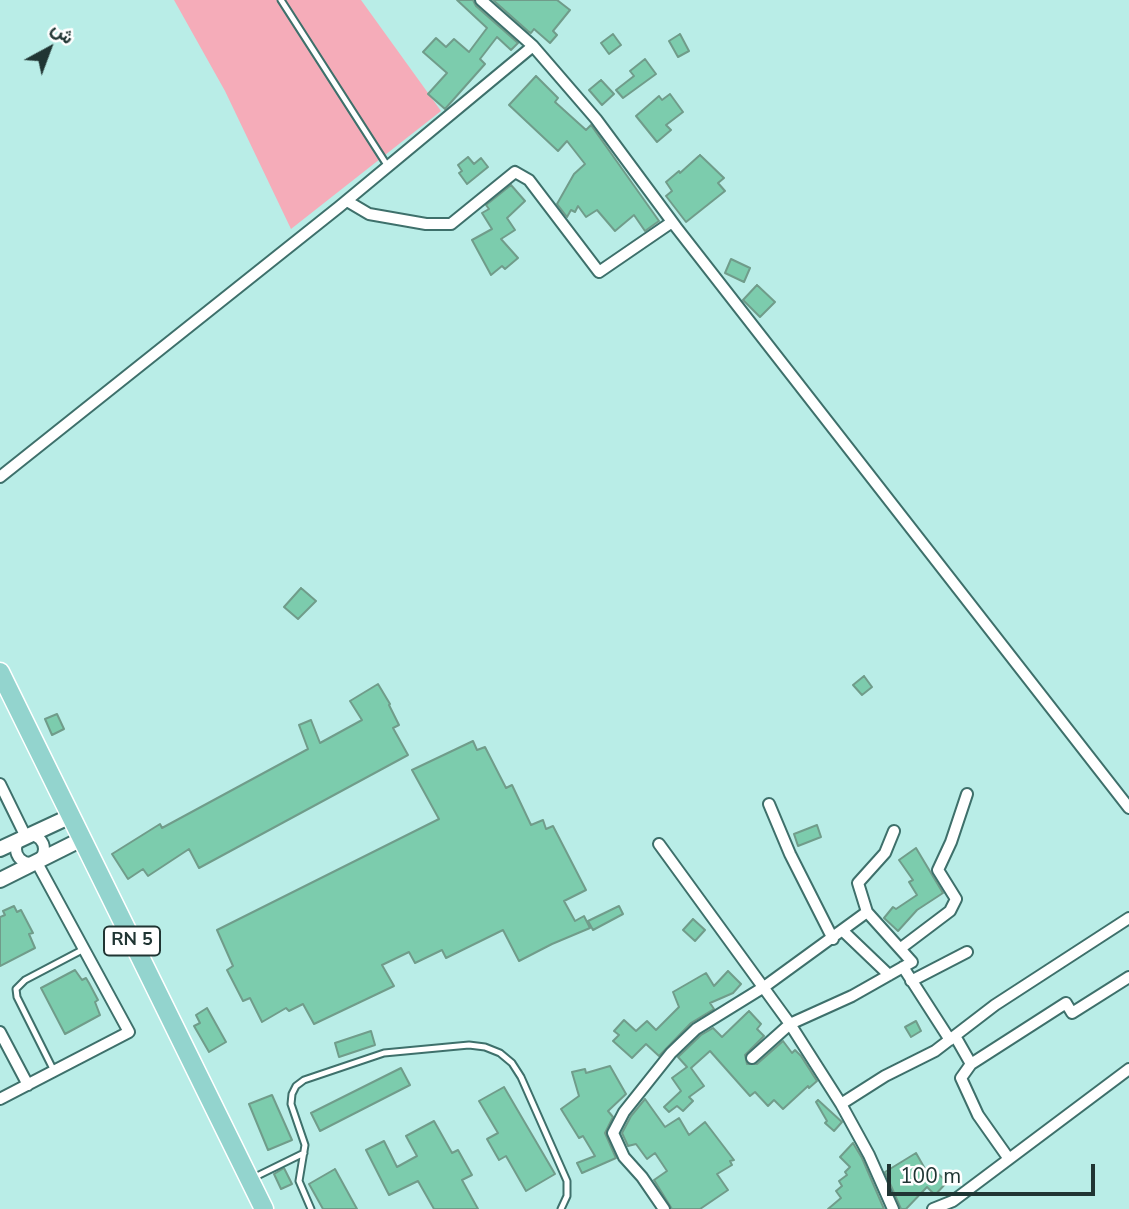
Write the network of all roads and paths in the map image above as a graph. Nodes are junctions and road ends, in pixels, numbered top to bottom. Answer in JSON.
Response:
{"nodes":[{"id":1,"x":281,"y":0,"type":"edge"},
{"id":2,"x":481,"y":0,"type":"edge"},
{"id":3,"x":533,"y":46,"type":"junction"},
{"id":4,"x":388,"y":167,"type":"junction"},
{"id":5,"x":346,"y":201,"type":"junction"},
{"id":6,"x":673,"y":222,"type":"junction"},
{"id":7,"x":0,"y":477,"type":"edge"},
{"id":8,"x":0,"y":672,"type":"edge"},
{"id":9,"x":0,"y":784,"type":"edge"},
{"id":10,"x":967,"y":794,"type":"dead end"},
{"id":11,"x":769,"y":804,"type":"dead end"},
{"id":12,"x":1129,"y":808,"type":"edge"},
{"id":13,"x":71,"y":816,"type":"junction"},
{"id":14,"x":894,"y":831,"type":"dead end"},
{"id":15,"x":25,"y":835,"type":"junction"},
{"id":16,"x":82,"y":839,"type":"junction"},
{"id":17,"x":659,"y":844,"type":"dead end"},
{"id":18,"x":0,"y":849,"type":"edge"},
{"id":19,"x":36,"y":861,"type":"junction"},
{"id":20,"x":0,"y":880,"type":"edge"},
{"id":21,"x":867,"y":912,"type":"junction"},
{"id":22,"x":1129,"y":918,"type":"edge"},
{"id":23,"x":843,"y":931,"type":"junction"},
{"id":24,"x":832,"y":939,"type":"junction"},
{"id":25,"x":901,"y":948,"type":"junction"},
{"id":26,"x":84,"y":949,"type":"junction"},
{"id":27,"x":967,"y":952,"type":"dead end"},
{"id":28,"x":903,"y":967,"type":"junction"},
{"id":29,"x":889,"y":975,"type":"junction"},
{"id":30,"x":1129,"y":976,"type":"edge"},
{"id":31,"x":911,"y":981,"type":"junction"},
{"id":32,"x":764,"y":987,"type":"junction"},
{"id":33,"x":790,"y":1024,"type":"junction"},
{"id":34,"x":0,"y":1032,"type":"edge"},
{"id":35,"x":952,"y":1038,"type":"junction"},
{"id":36,"x":752,"y":1058,"type":"dead end"},
{"id":37,"x":971,"y":1065,"type":"junction"},
{"id":38,"x":1129,"y":1069,"type":"edge"},
{"id":39,"x":54,"y":1071,"type":"junction"},
{"id":40,"x":28,"y":1085,"type":"junction"},
{"id":41,"x":0,"y":1099,"type":"edge"},
{"id":42,"x":841,"y":1104,"type":"junction"},
{"id":43,"x":304,"y":1153,"type":"junction"},
{"id":44,"x":1009,"y":1159,"type":"junction"},
{"id":45,"x":250,"y":1180,"type":"junction"},
{"id":46,"x":264,"y":1209,"type":"edge"},
{"id":47,"x":311,"y":1209,"type":"edge"},
{"id":48,"x":561,"y":1209,"type":"edge"},
{"id":49,"x":664,"y":1209,"type":"edge"},
{"id":50,"x":893,"y":1209,"type":"edge"},
{"id":51,"x":933,"y":1209,"type":"edge"}],
"edges":[{"from":1,"to":4,"type":"lane"},
{"from":2,"to":3,"type":"street"},
{"from":3,"to":4,"type":"street"},
{"from":3,"to":6,"type":"street"},
{"from":4,"to":5,"type":"street"},
{"from":5,"to":6,"type":"street"},
{"from":5,"to":7,"type":"street"},
{"from":6,"to":12,"type":"street"},
{"from":8,"to":13,"type":"main road","number":"RN 5"},
{"from":9,"to":15,"type":"street"},
{"from":10,"to":25,"type":"street"},
{"from":11,"to":24,"type":"street"},
{"from":13,"to":15,"type":"street"},
{"from":13,"to":16,"type":"main road","number":"RN 5"},
{"from":14,"to":21,"type":"street"},
{"from":15,"to":18,"type":"street"},
{"from":15,"to":19,"type":"street"},
{"from":15,"to":19,"type":"street"},
{"from":16,"to":19,"type":"street"},
{"from":16,"to":45,"type":"main road","number":"RN 5"},
{"from":17,"to":32,"type":"street"},
{"from":19,"to":20,"type":"street"},
{"from":19,"to":26,"type":"street"},
{"from":21,"to":23,"type":"street"},
{"from":21,"to":25,"type":"street"},
{"from":22,"to":35,"type":"street"},
{"from":23,"to":24,"type":"street"},
{"from":23,"to":29,"type":"street"},
{"from":24,"to":32,"type":"street"},
{"from":25,"to":28,"type":"street"},
{"from":26,"to":39,"type":"lane"},
{"from":26,"to":39,"type":"street"},
{"from":27,"to":31,"type":"street"},
{"from":28,"to":29,"type":"street"},
{"from":28,"to":31,"type":"street"},
{"from":29,"to":33,"type":"street"},
{"from":30,"to":37,"type":"street"},
{"from":31,"to":35,"type":"street"},
{"from":32,"to":33,"type":"street"},
{"from":32,"to":49,"type":"street"},
{"from":33,"to":36,"type":"street"},
{"from":33,"to":42,"type":"street"},
{"from":34,"to":40,"type":"street"},
{"from":35,"to":37,"type":"street"},
{"from":35,"to":42,"type":"street"},
{"from":37,"to":44,"type":"street"},
{"from":38,"to":44,"type":"street"},
{"from":39,"to":40,"type":"street"},
{"from":40,"to":41,"type":"street"},
{"from":42,"to":50,"type":"street"},
{"from":43,"to":45,"type":"lane"},
{"from":43,"to":47,"type":"lane"},
{"from":43,"to":48,"type":"lane"},
{"from":44,"to":51,"type":"street"},
{"from":45,"to":46,"type":"main road","number":"RN 5"}]}
